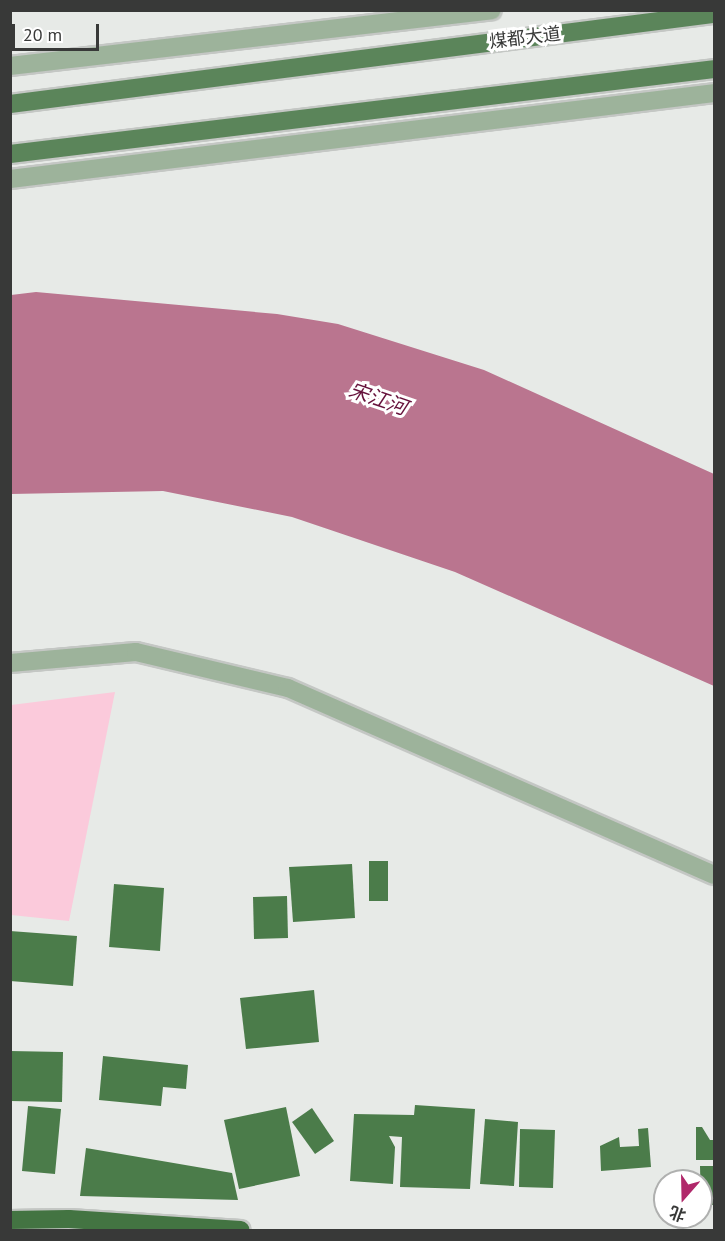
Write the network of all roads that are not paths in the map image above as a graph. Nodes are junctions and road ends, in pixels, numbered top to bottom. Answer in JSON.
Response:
{"nodes":[{"id":1,"x":492,"y":10,"type":"edge"},
{"id":2,"x":714,"y":14,"type":"edge"},
{"id":3,"x":10,"y":66,"type":"edge"},
{"id":4,"x":714,"y":69,"type":"edge"},
{"id":5,"x":714,"y":93,"type":"edge"},
{"id":6,"x":10,"y":104,"type":"edge"},
{"id":7,"x":10,"y":154,"type":"edge"},
{"id":8,"x":10,"y":179,"type":"edge"},
{"id":9,"x":10,"y":663,"type":"edge"},
{"id":10,"x":714,"y":875,"type":"edge"},
{"id":11,"x":10,"y":1220,"type":"edge"},
{"id":12,"x":241,"y":1230,"type":"edge"}],
"edges":[{"from":1,"to":3,"type":"street"},
{"from":2,"to":6,"type":"main road","name":"煤都大道"},
{"from":4,"to":7,"type":"main road"},
{"from":5,"to":8,"type":"street"},
{"from":9,"to":10,"type":"street"},
{"from":11,"to":12,"type":"highway"}]}
